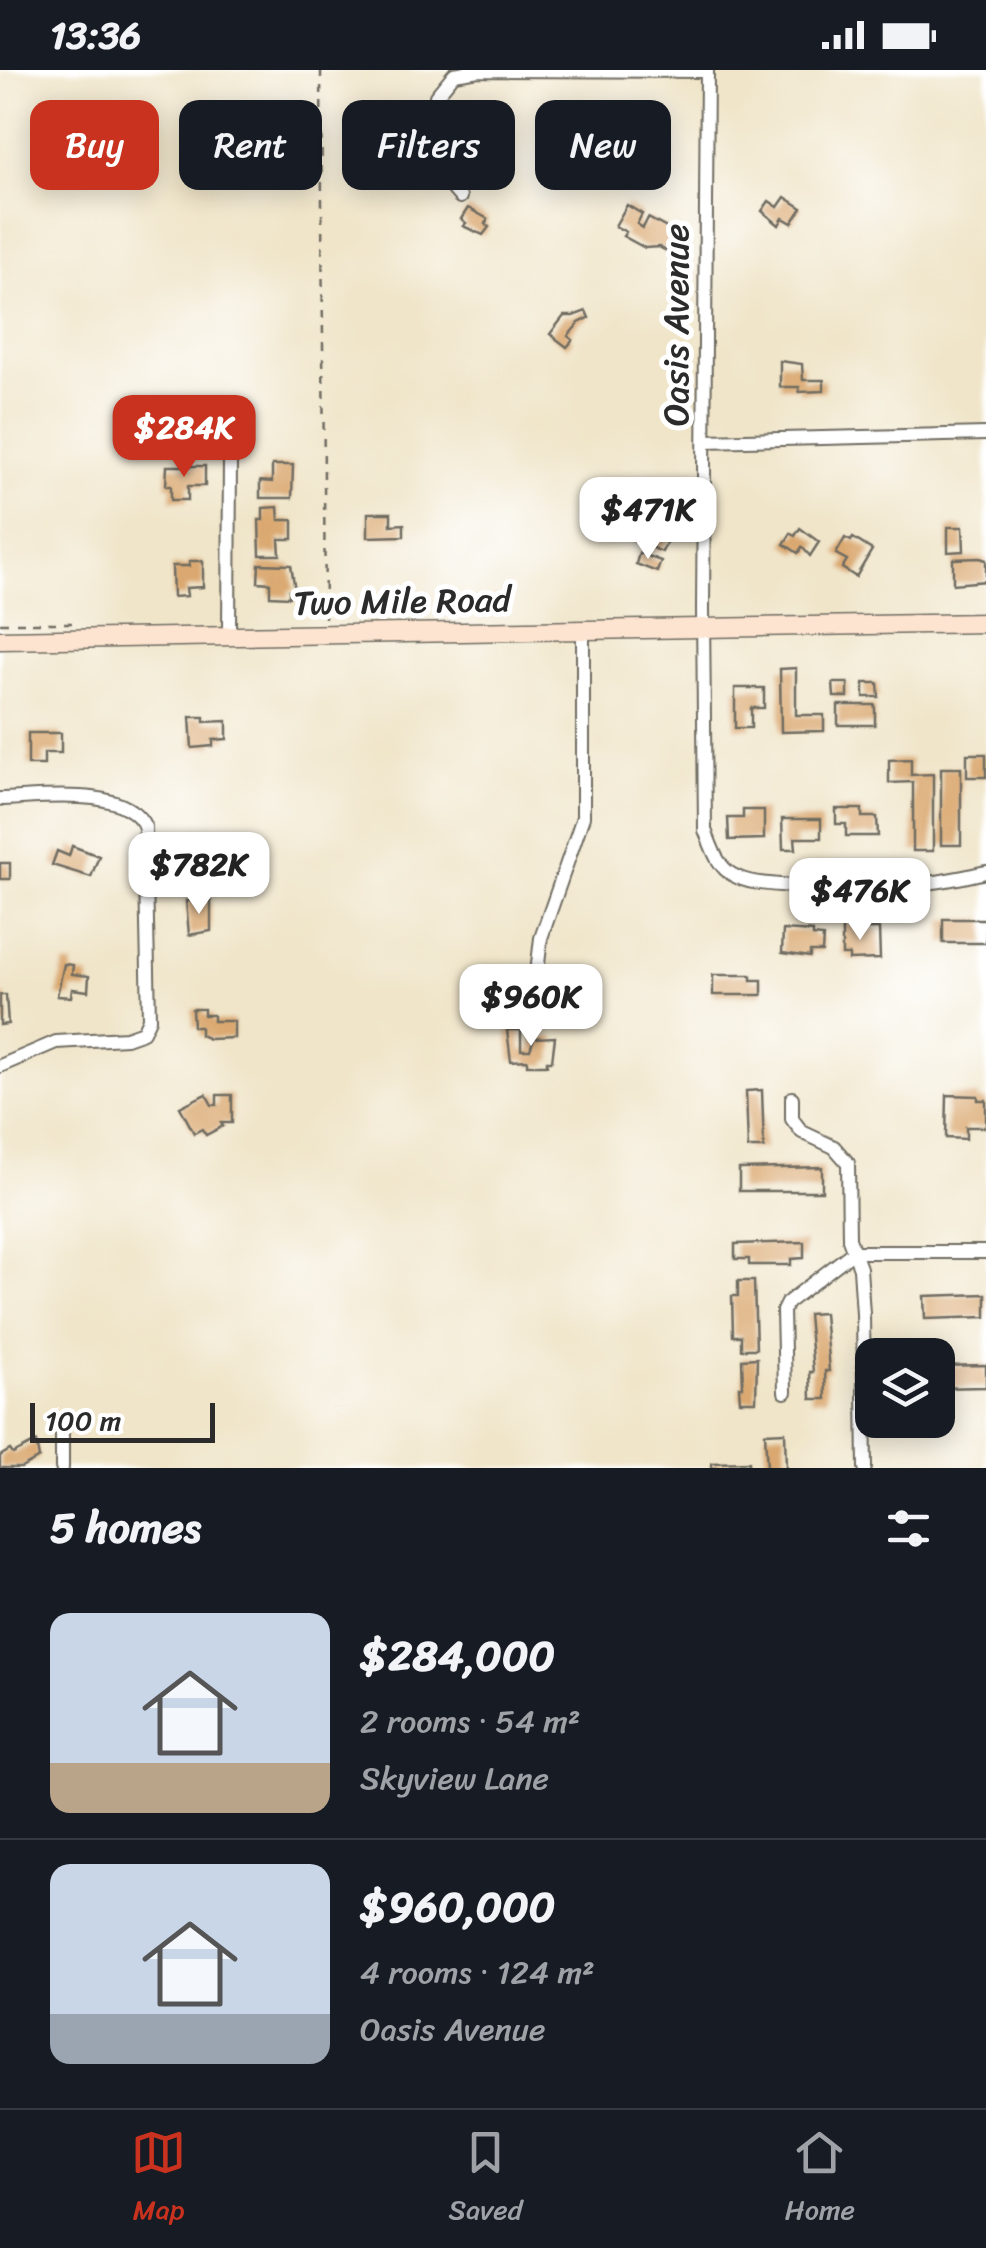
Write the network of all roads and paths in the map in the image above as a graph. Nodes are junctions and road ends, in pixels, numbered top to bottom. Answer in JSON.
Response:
{"nodes":[{"id":1,"x":321,"y":70,"type":"edge"},
{"id":2,"x":707,"y":70,"type":"edge"},
{"id":3,"x":460,"y":197,"type":"dead end"},
{"id":4,"x":986,"y":434,"type":"edge"},
{"id":5,"x":705,"y":441,"type":"junction"},
{"id":6,"x":230,"y":456,"type":"dead end"},
{"id":7,"x":986,"y":622,"type":"edge"},
{"id":8,"x":704,"y":628,"type":"junction"},
{"id":9,"x":582,"y":630,"type":"junction"},
{"id":10,"x":325,"y":634,"type":"junction"},
{"id":11,"x":229,"y":636,"type":"junction"},
{"id":12,"x":0,"y":640,"type":"edge"},
{"id":13,"x":0,"y":798,"type":"edge"},
{"id":14,"x":986,"y":872,"type":"edge"},
{"id":15,"x":530,"y":1024,"type":"dead end"},
{"id":16,"x":0,"y":1066,"type":"edge"},
{"id":17,"x":792,"y":1098,"type":"dead end"},
{"id":18,"x":853,"y":1252,"type":"junction"},
{"id":19,"x":986,"y":1252,"type":"edge"},
{"id":20,"x":784,"y":1392,"type":"dead end"},
{"id":21,"x":62,"y":1434,"type":"dead end"},
{"id":22,"x":62,"y":1468,"type":"edge"},
{"id":23,"x":865,"y":1468,"type":"edge"}],
"edges":[{"from":1,"to":10,"type":"path"},
{"from":2,"to":3,"type":"street"},
{"from":2,"to":5,"type":"street","name":"Oasis Avenue"},
{"from":4,"to":5,"type":"street"},
{"from":5,"to":8,"type":"street","name":"Oasis Avenue"},
{"from":6,"to":11,"type":"street"},
{"from":7,"to":8,"type":"main road","name":"Two Mile Road"},
{"from":8,"to":9,"type":"main road","name":"Two Mile Road"},
{"from":8,"to":14,"type":"street","name":"Oasis Avenue"},
{"from":9,"to":10,"type":"main road","name":"Two Mile Road"},
{"from":9,"to":15,"type":"street"},
{"from":10,"to":11,"type":"main road","name":"Two Mile Road"},
{"from":11,"to":12,"type":"main road","name":"Two Mile Road"},
{"from":13,"to":16,"type":"street"},
{"from":17,"to":18,"type":"street"},
{"from":18,"to":19,"type":"street"},
{"from":18,"to":20,"type":"street"},
{"from":18,"to":23,"type":"street"},
{"from":21,"to":22,"type":"street"}]}
